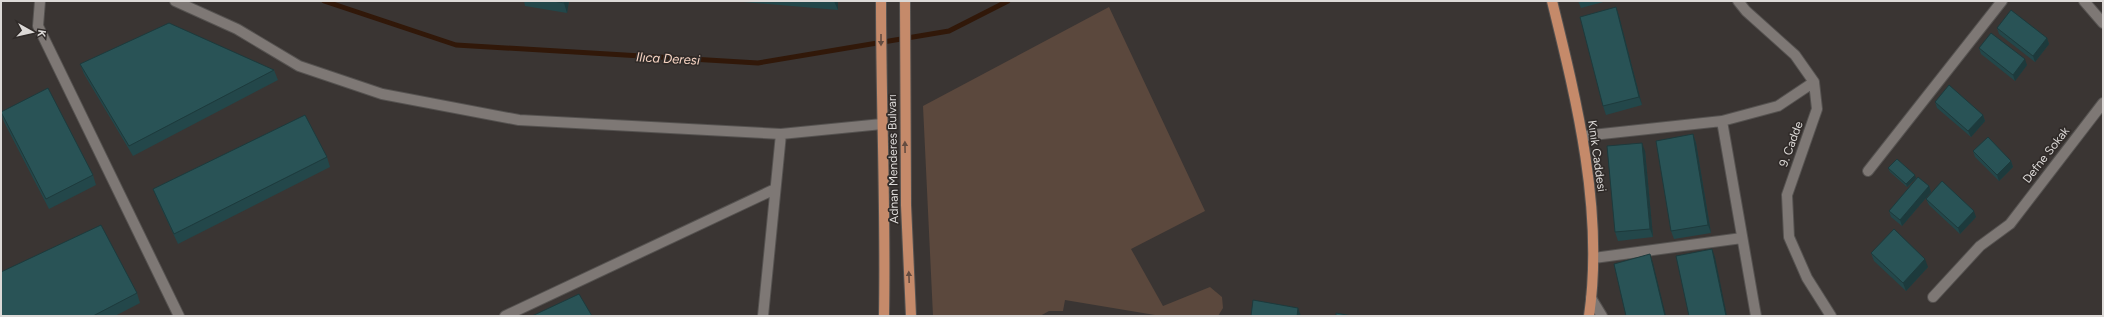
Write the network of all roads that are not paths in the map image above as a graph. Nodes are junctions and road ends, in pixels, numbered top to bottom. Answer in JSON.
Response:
{"nodes":[{"id":1,"x":40,"y":1,"type":"edge"},
{"id":2,"x":175,"y":1,"type":"edge"},
{"id":3,"x":881,"y":1,"type":"edge"},
{"id":4,"x":905,"y":1,"type":"edge"},
{"id":5,"x":1552,"y":1,"type":"edge"},
{"id":6,"x":1738,"y":1,"type":"edge"},
{"id":7,"x":2002,"y":1,"type":"edge"},
{"id":8,"x":2084,"y":1,"type":"edge"},
{"id":9,"x":2103,"y":23,"type":"edge"},
{"id":10,"x":1814,"y":82,"type":"junction"},
{"id":11,"x":2103,"y":103,"type":"edge"},
{"id":12,"x":1722,"y":121,"type":"junction"},
{"id":13,"x":882,"y":124,"type":"junction"},
{"id":14,"x":781,"y":134,"type":"junction"},
{"id":15,"x":1583,"y":136,"type":"junction"},
{"id":16,"x":1868,"y":171,"type":"dead end"},
{"id":17,"x":775,"y":189,"type":"junction"},
{"id":18,"x":1742,"y":238,"type":"junction"},
{"id":19,"x":1594,"y":258,"type":"junction"},
{"id":20,"x":1933,"y":297,"type":"dead end"},
{"id":21,"x":1591,"y":298,"type":"junction"},
{"id":22,"x":179,"y":316,"type":"edge"},
{"id":23,"x":505,"y":316,"type":"edge"},
{"id":24,"x":763,"y":316,"type":"edge"},
{"id":25,"x":884,"y":316,"type":"edge"},
{"id":26,"x":911,"y":316,"type":"edge"},
{"id":27,"x":1589,"y":316,"type":"edge"},
{"id":28,"x":1602,"y":316,"type":"edge"},
{"id":29,"x":1756,"y":316,"type":"edge"},
{"id":30,"x":1831,"y":316,"type":"edge"}],
"edges":[{"from":1,"to":22,"type":"street"},
{"from":2,"to":14,"type":"street"},
{"from":3,"to":13,"type":"main road","name":"Adnan Menderes Bulvarı","one_way":true},
{"from":26,"to":4,"type":"main road","name":"Adnan Menderes Bulvarı","one_way":true},
{"from":5,"to":15,"type":"main road","name":"Kınık Caddesi"},
{"from":6,"to":10,"type":"street","name":"9. Cadde"},
{"from":7,"to":16,"type":"street"},
{"from":8,"to":9,"type":"street"},
{"from":10,"to":12,"type":"street"},
{"from":10,"to":30,"type":"street","name":"9. Cadde"},
{"from":11,"to":20,"type":"street","name":"Defne Sokak"},
{"from":12,"to":15,"type":"street"},
{"from":12,"to":18,"type":"street"},
{"from":13,"to":14,"type":"street"},
{"from":13,"to":25,"type":"main road","name":"Adnan Menderes Bulvarı"},
{"from":14,"to":17,"type":"street"},
{"from":15,"to":19,"type":"main road","name":"Kınık Caddesi"},
{"from":17,"to":23,"type":"street"},
{"from":17,"to":24,"type":"street"},
{"from":18,"to":19,"type":"street"},
{"from":18,"to":29,"type":"street"},
{"from":19,"to":21,"type":"main road","name":"Kınık Caddesi"},
{"from":21,"to":27,"type":"main road","name":"Kınık Caddesi"},
{"from":21,"to":28,"type":"street"}]}
